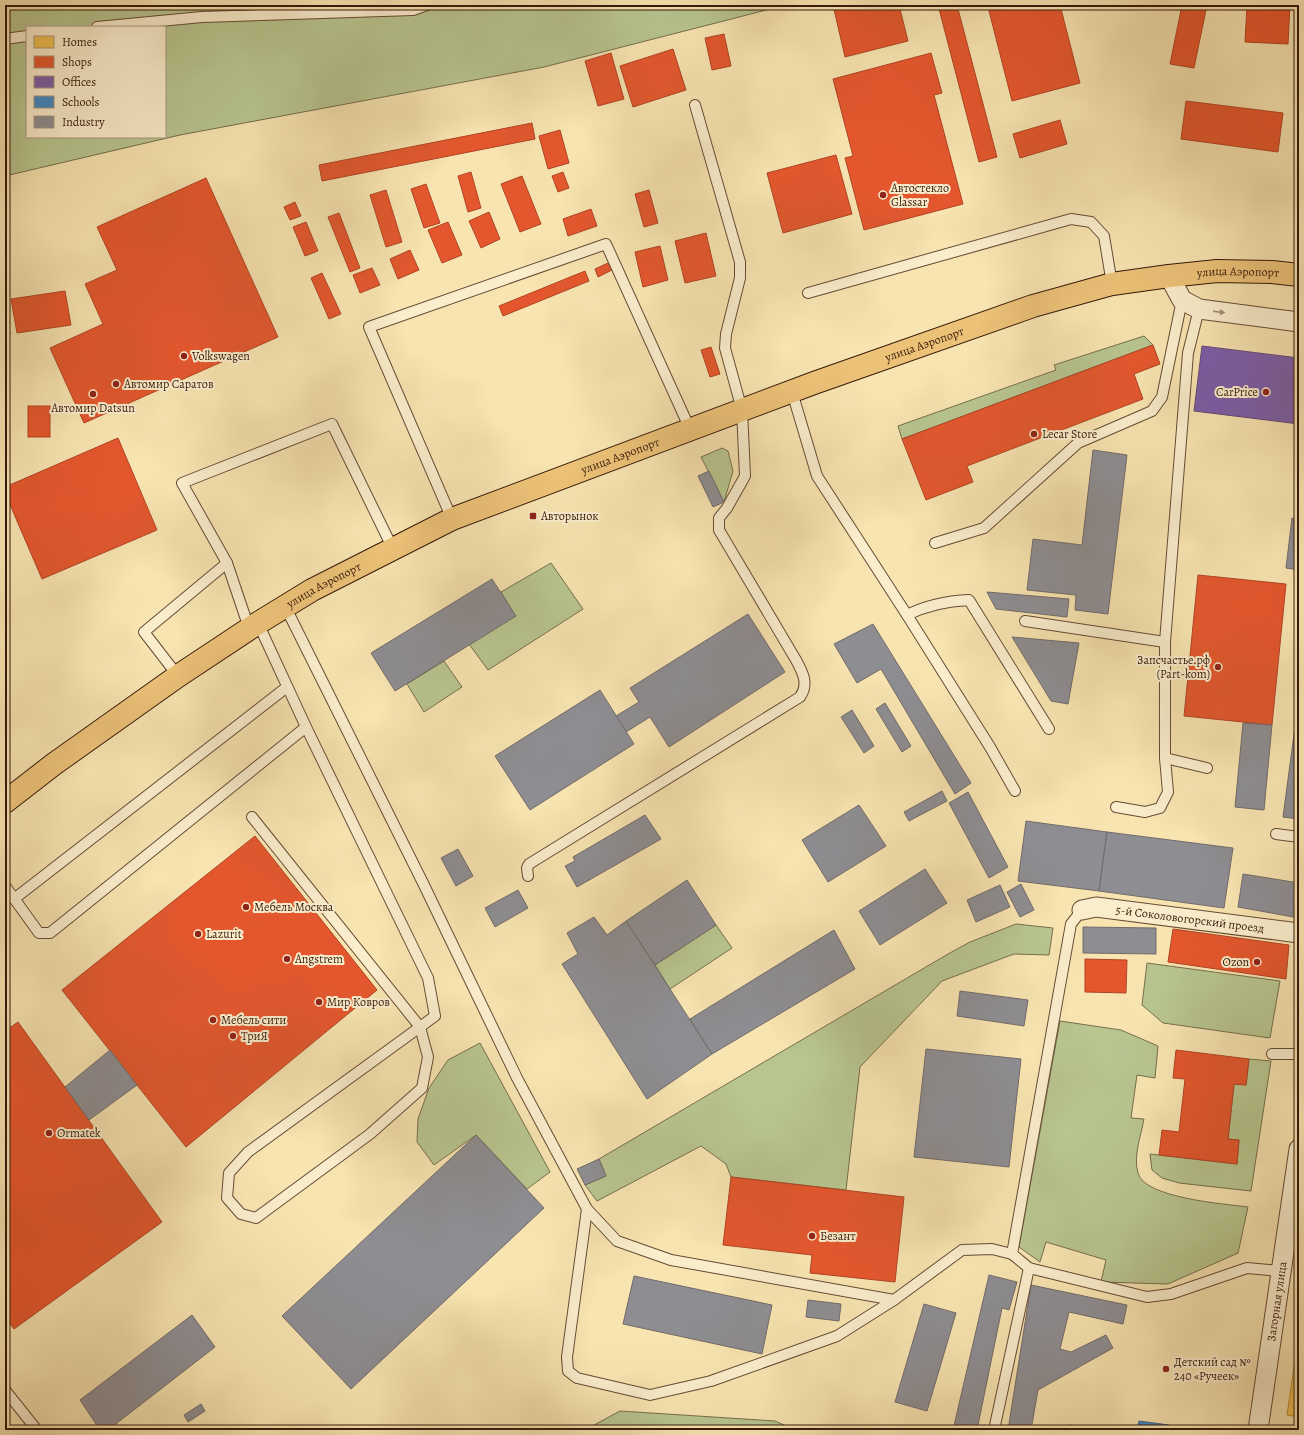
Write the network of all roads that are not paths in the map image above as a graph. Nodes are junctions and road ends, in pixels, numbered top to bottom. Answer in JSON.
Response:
{"nodes":[{"id":1,"x":427,"y":5,"type":"edge"},
{"id":2,"x":108,"y":26,"type":"edge"},
{"id":3,"x":26,"y":36,"type":"edge"},
{"id":4,"x":5,"y":39,"type":"edge"},
{"id":5,"x":694,"y":105,"type":"dead end"},
{"id":6,"x":1299,"y":275,"type":"edge"},
{"id":7,"x":1169,"y":276,"type":"junction"},
{"id":8,"x":1112,"y":284,"type":"junction"},
{"id":9,"x":808,"y":294,"type":"dead end"},
{"id":10,"x":1182,"y":300,"type":"junction"},
{"id":11,"x":1199,"y":309,"type":"junction"},
{"id":12,"x":1299,"y":322,"type":"edge"},
{"id":13,"x":792,"y":392,"type":"junction"},
{"id":14,"x":742,"y":410,"type":"junction"},
{"id":15,"x":690,"y":429,"type":"junction"},
{"id":16,"x":452,"y":519,"type":"junction"},
{"id":17,"x":935,"y":543,"type":"dead end"},
{"id":18,"x":393,"y":549,"type":"junction"},
{"id":19,"x":227,"y":563,"type":"junction"},
{"id":20,"x":285,"y":606,"type":"junction"},
{"id":21,"x":907,"y":615,"type":"junction"},
{"id":22,"x":1026,"y":621,"type":"dead end"},
{"id":23,"x":253,"y":626,"type":"junction"},
{"id":24,"x":1165,"y":642,"type":"junction"},
{"id":25,"x":178,"y":676,"type":"junction"},
{"id":26,"x":288,"y":687,"type":"junction"},
{"id":27,"x":306,"y":727,"type":"junction"},
{"id":28,"x":1049,"y":729,"type":"dead end"},
{"id":29,"x":1166,"y":758,"type":"junction"},
{"id":30,"x":1208,"y":768,"type":"dead end"},
{"id":31,"x":1015,"y":791,"type":"dead end"},
{"id":32,"x":6,"y":799,"type":"edge"},
{"id":33,"x":1116,"y":807,"type":"dead end"},
{"id":34,"x":252,"y":817,"type":"dead end"},
{"id":35,"x":1276,"y":834,"type":"dead end"},
{"id":36,"x":1299,"y":837,"type":"edge"},
{"id":37,"x":528,"y":876,"type":"dead end"},
{"id":38,"x":5,"y":886,"type":"edge"},
{"id":39,"x":14,"y":899,"type":"junction"},
{"id":40,"x":1082,"y":910,"type":"joint"},
{"id":41,"x":1299,"y":933,"type":"edge"},
{"id":42,"x":420,"y":1027,"type":"junction"},
{"id":43,"x":1272,"y":1054,"type":"dead end"},
{"id":44,"x":1299,"y":1054,"type":"edge"},
{"id":45,"x":1299,"y":1149,"type":"edge"},
{"id":46,"x":587,"y":1209,"type":"junction"},
{"id":47,"x":1012,"y":1254,"type":"junction"},
{"id":48,"x":1029,"y":1268,"type":"junction"},
{"id":49,"x":1281,"y":1271,"type":"junction"},
{"id":50,"x":894,"y":1300,"type":"junction"},
{"id":51,"x":5,"y":1390,"type":"edge"},
{"id":52,"x":37,"y":1430,"type":"edge"},
{"id":53,"x":994,"y":1430,"type":"edge"},
{"id":54,"x":1258,"y":1430,"type":"edge"}],
"edges":[{"from":1,"to":2,"type":"lane"},
{"from":3,"to":4,"type":"lane"},
{"from":5,"to":14,"type":"lane"},
{"from":6,"to":7,"type":"main road","name":"улица Аэропорт"},
{"from":7,"to":8,"type":"main road","name":"улица Аэропорт"},
{"from":7,"to":10,"type":"street"},
{"from":8,"to":9,"type":"lane"},
{"from":8,"to":13,"type":"main road","name":"улица Аэропорт"},
{"from":10,"to":11,"type":"street"},
{"from":10,"to":17,"type":"lane"},
{"from":11,"to":12,"type":"street","one_way":true},
{"from":11,"to":24,"type":"lane"},
{"from":13,"to":14,"type":"main road","name":"улица Аэропорт"},
{"from":13,"to":21,"type":"lane"},
{"from":14,"to":15,"type":"main road","name":"улица Аэропорт"},
{"from":14,"to":37,"type":"lane"},
{"from":15,"to":16,"type":"main road","name":"улица Аэропорт"},
{"from":15,"to":16,"type":"lane"},
{"from":16,"to":18,"type":"main road","name":"улица Аэропорт"},
{"from":18,"to":19,"type":"lane"},
{"from":18,"to":20,"type":"main road","name":"улица Аэропорт"},
{"from":19,"to":23,"type":"lane"},
{"from":19,"to":25,"type":"lane"},
{"from":20,"to":23,"type":"main road","name":"улица Аэропорт"},
{"from":20,"to":46,"type":"lane"},
{"from":21,"to":28,"type":"lane"},
{"from":21,"to":31,"type":"lane"},
{"from":22,"to":24,"type":"lane"},
{"from":23,"to":25,"type":"main road","name":"улица Аэропорт"},
{"from":23,"to":26,"type":"lane"},
{"from":24,"to":29,"type":"lane"},
{"from":25,"to":32,"type":"main road","name":"улица Аэропорт"},
{"from":26,"to":27,"type":"lane"},
{"from":26,"to":39,"type":"lane"},
{"from":27,"to":39,"type":"lane"},
{"from":27,"to":42,"type":"lane"},
{"from":29,"to":30,"type":"lane"},
{"from":29,"to":33,"type":"lane"},
{"from":34,"to":42,"type":"lane"},
{"from":35,"to":36,"type":"lane"},
{"from":38,"to":39,"type":"lane"},
{"from":40,"to":41,"type":"street","name":"5-й Соколовогорский проезд"},
{"from":40,"to":47,"type":"lane"},
{"from":42,"to":42,"type":"lane"},
{"from":43,"to":44,"type":"lane"},
{"from":45,"to":49,"type":"street","name":"Загорная улица"},
{"from":46,"to":50,"type":"lane"},
{"from":46,"to":50,"type":"lane"},
{"from":47,"to":48,"type":"lane"},
{"from":47,"to":50,"type":"lane"},
{"from":48,"to":49,"type":"lane"},
{"from":48,"to":53,"type":"lane"},
{"from":49,"to":54,"type":"street","name":"Загорная улица"},
{"from":51,"to":52,"type":"lane"}]}
